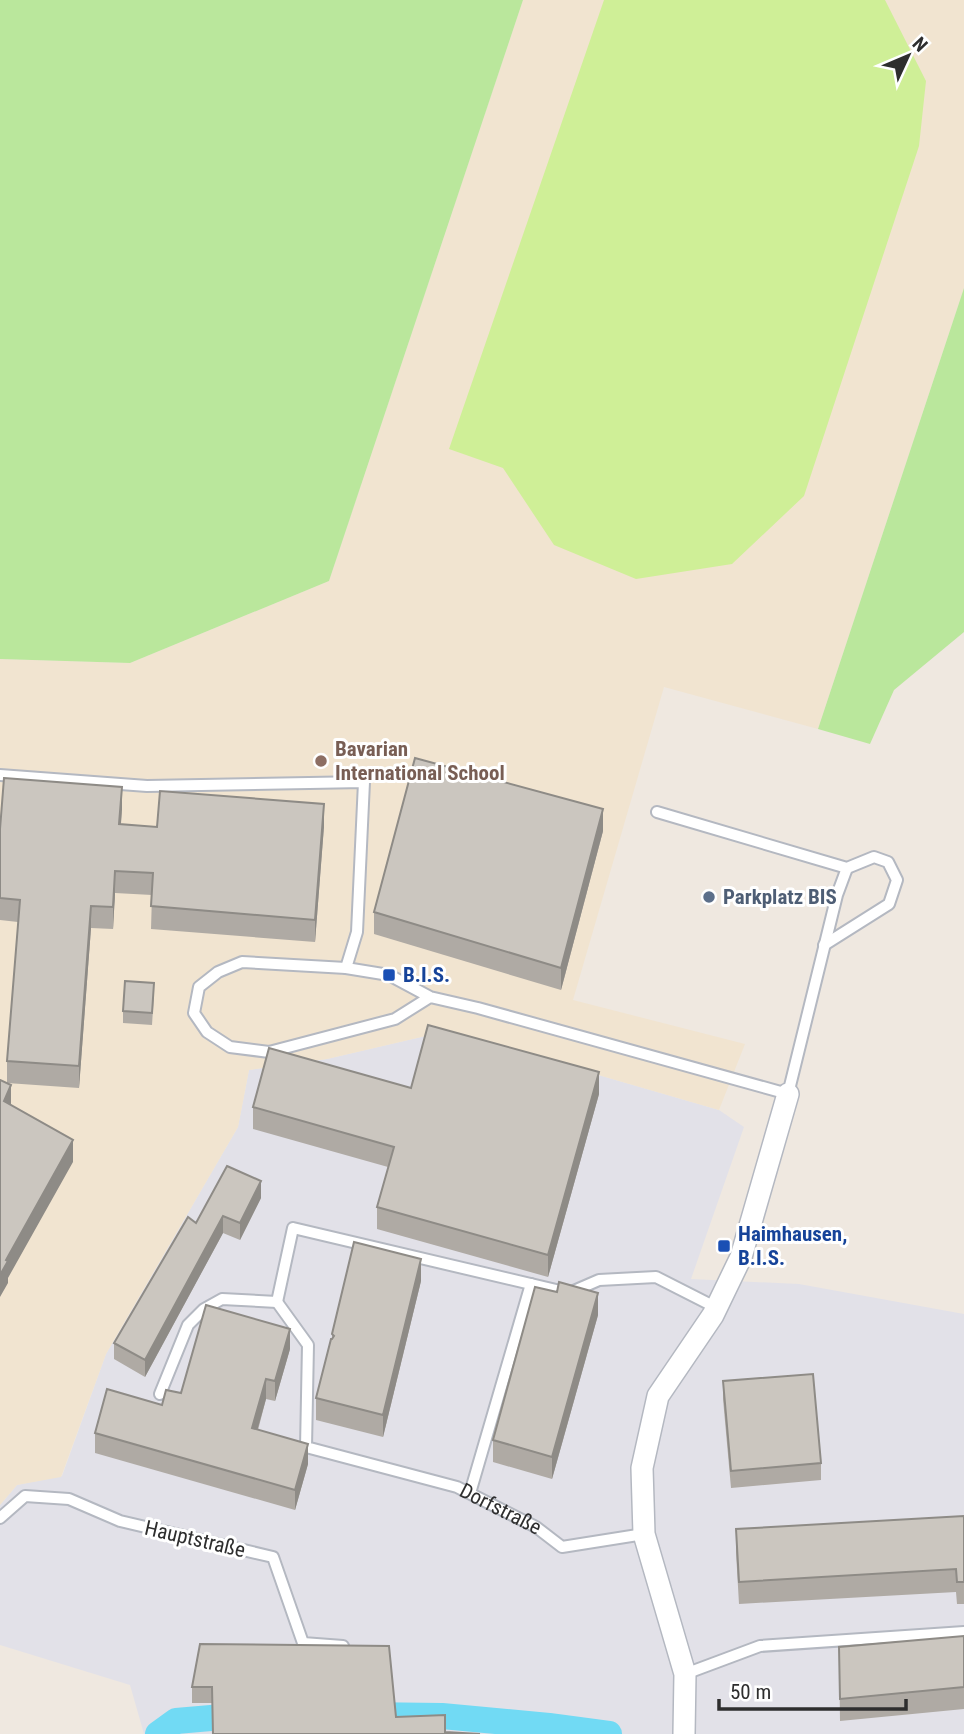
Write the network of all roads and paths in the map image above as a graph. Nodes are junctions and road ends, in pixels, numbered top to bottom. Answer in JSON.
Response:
{"nodes":[{"id":1,"x":0,"y":775,"type":"edge"},
{"id":2,"x":657,"y":812,"type":"dead end"},
{"id":3,"x":846,"y":868,"type":"junction"},
{"id":4,"x":824,"y":945,"type":"junction"},
{"id":5,"x":346,"y":968,"type":"junction"},
{"id":6,"x":430,"y":997,"type":"junction"},
{"id":7,"x":788,"y":1094,"type":"junction"},
{"id":8,"x":531,"y":1284,"type":"junction"},
{"id":9,"x":276,"y":1302,"type":"junction"},
{"id":10,"x":717,"y":1308,"type":"junction"},
{"id":11,"x":160,"y":1394,"type":"dead end"},
{"id":12,"x":470,"y":1493,"type":"junction"},
{"id":13,"x":0,"y":1518,"type":"edge"},
{"id":14,"x":644,"y":1534,"type":"junction"},
{"id":15,"x":964,"y":1632,"type":"edge"},
{"id":16,"x":343,"y":1646,"type":"edge"},
{"id":17,"x":685,"y":1674,"type":"junction"},
{"id":18,"x":685,"y":1728,"type":"edge"}],
"edges":[{"from":1,"to":5,"type":"lane"},
{"from":2,"to":3,"type":"lane"},
{"from":3,"to":4,"type":"lane"},
{"from":3,"to":4,"type":"lane"},
{"from":4,"to":7,"type":"lane"},
{"from":5,"to":6,"type":"lane"},
{"from":5,"to":6,"type":"lane"},
{"from":6,"to":7,"type":"lane"},
{"from":7,"to":10,"type":"street"},
{"from":8,"to":9,"type":"lane"},
{"from":8,"to":10,"type":"lane"},
{"from":8,"to":12,"type":"lane"},
{"from":9,"to":11,"type":"lane"},
{"from":9,"to":12,"type":"lane","name":"Dorfstraße"},
{"from":10,"to":14,"type":"street"},
{"from":12,"to":14,"type":"lane","name":"Dorfstraße"},
{"from":13,"to":16,"type":"lane","name":"Hauptstraße"},
{"from":14,"to":17,"type":"street"},
{"from":15,"to":17,"type":"lane"},
{"from":17,"to":18,"type":"street"}]}
